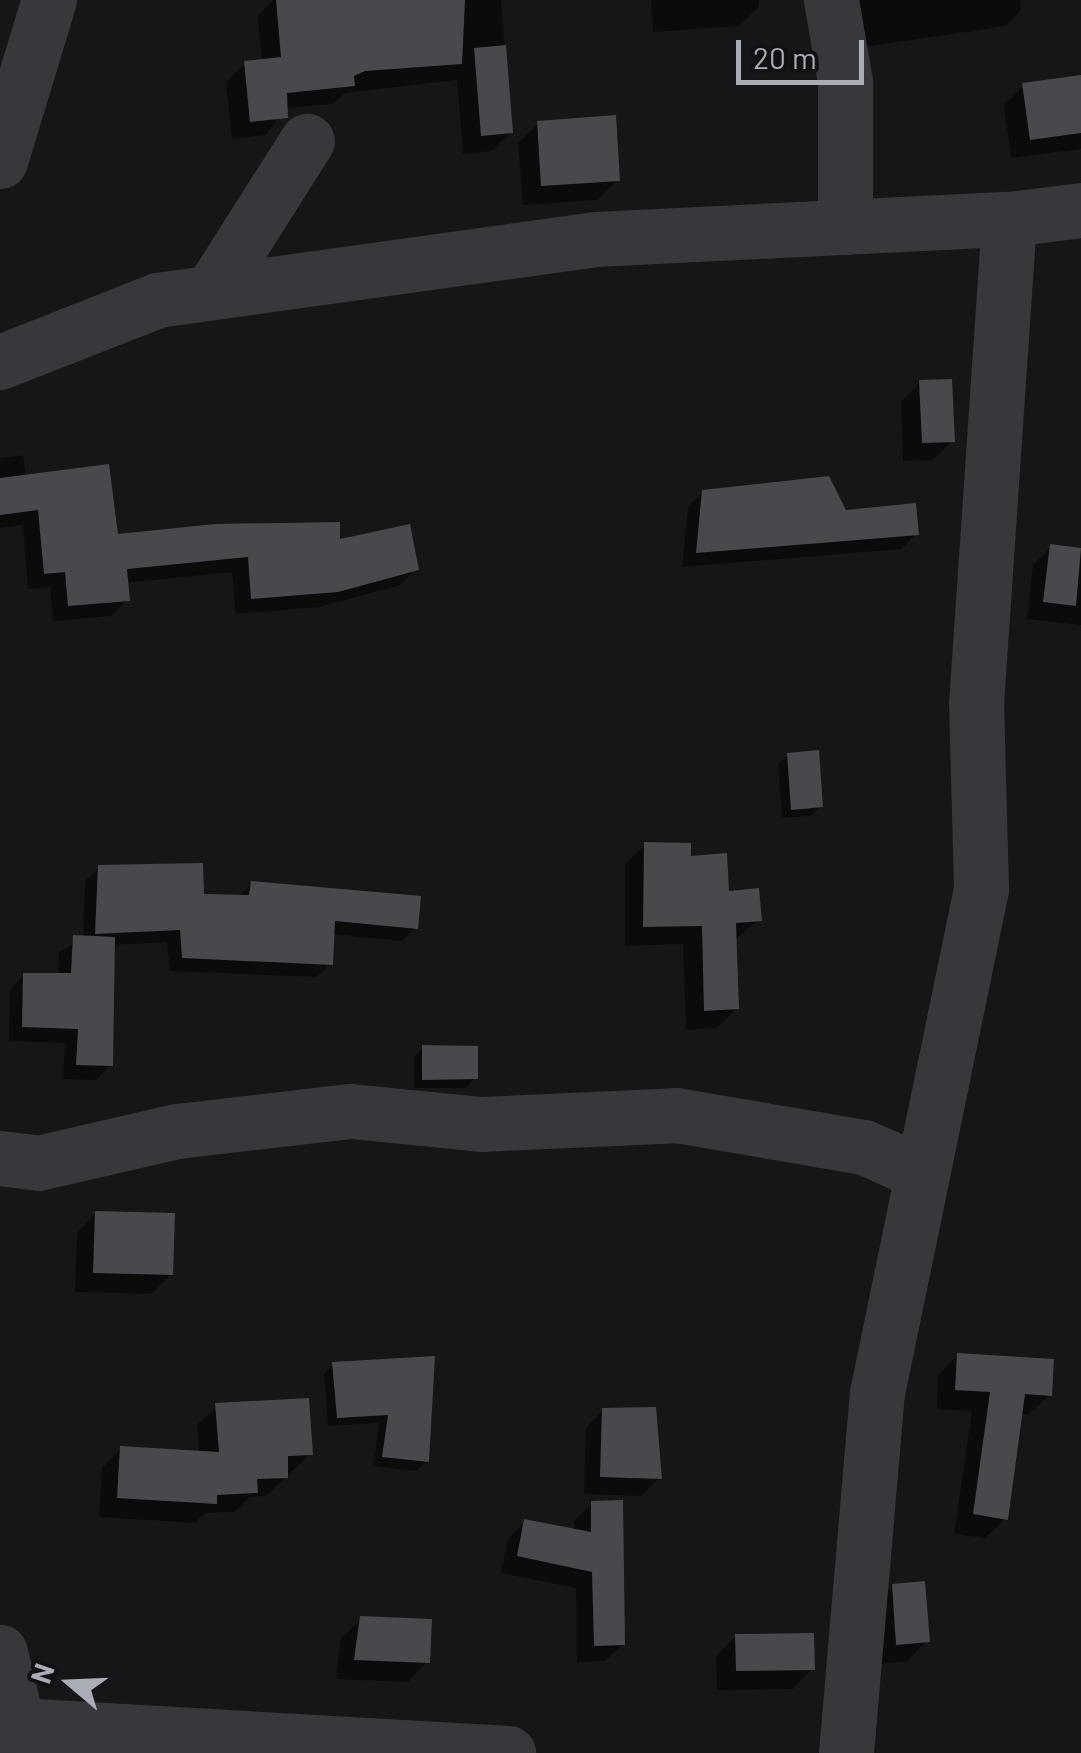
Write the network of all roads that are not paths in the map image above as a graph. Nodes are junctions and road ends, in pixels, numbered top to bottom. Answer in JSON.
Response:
{"nodes":[{"id":1,"x":831,"y":0,"type":"edge"},
{"id":2,"x":46,"y":1,"type":"edge"},
{"id":3,"x":307,"y":141,"type":"dead end"},
{"id":4,"x":0,"y":161,"type":"edge"},
{"id":5,"x":1081,"y":210,"type":"edge"},
{"id":6,"x":1009,"y":219,"type":"junction"},
{"id":7,"x":845,"y":226,"type":"junction"},
{"id":8,"x":211,"y":292,"type":"junction"},
{"id":9,"x":0,"y":362,"type":"edge"},
{"id":10,"x":0,"y":1158,"type":"edge"},
{"id":11,"x":922,"y":1173,"type":"junction"},
{"id":12,"x":0,"y":1652,"type":"edge"},
{"id":13,"x":13,"y":1734,"type":"edge"},
{"id":14,"x":508,"y":1753,"type":"edge"},
{"id":15,"x":846,"y":1753,"type":"edge"}],
"edges":[{"from":1,"to":7,"type":"street"},
{"from":2,"to":4,"type":"street"},
{"from":3,"to":8,"type":"street"},
{"from":5,"to":6,"type":"street"},
{"from":6,"to":7,"type":"street"},
{"from":6,"to":11,"type":"street"},
{"from":7,"to":8,"type":"street"},
{"from":8,"to":9,"type":"street"},
{"from":10,"to":11,"type":"street"},
{"from":11,"to":15,"type":"street"},
{"from":12,"to":13,"type":"street"},
{"from":13,"to":14,"type":"street"}]}
